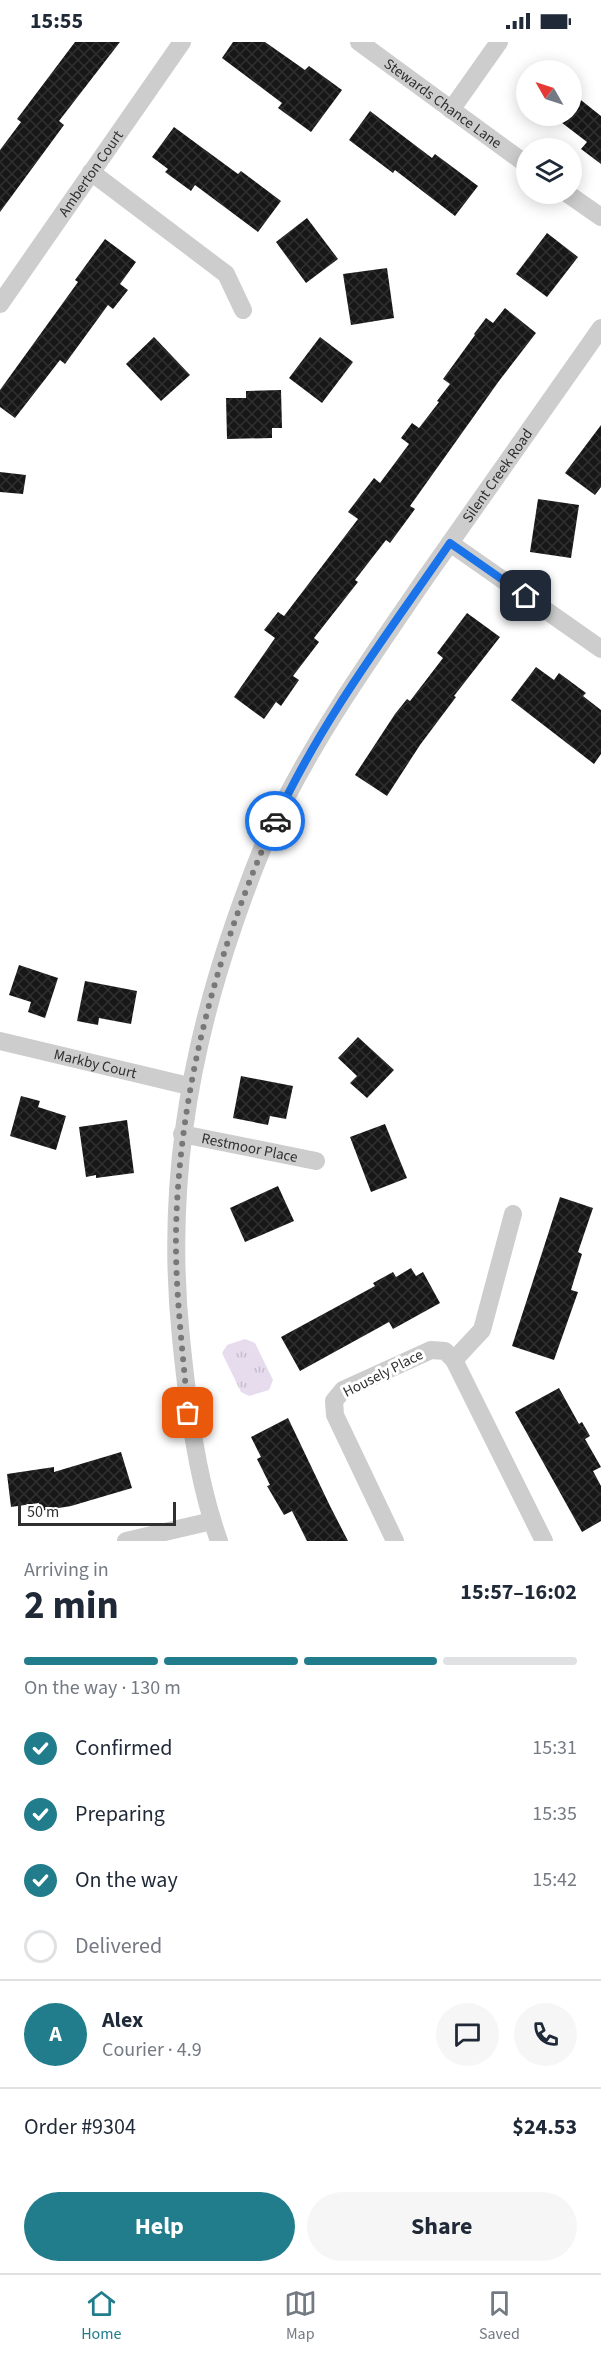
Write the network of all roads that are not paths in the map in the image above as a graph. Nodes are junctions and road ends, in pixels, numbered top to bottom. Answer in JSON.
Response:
{"nodes":[{"id":1,"x":182,"y":42,"type":"edge"},
{"id":2,"x":359,"y":42,"type":"edge"},
{"id":3,"x":499,"y":42,"type":"edge"},
{"id":4,"x":451,"y":110,"type":"junction"},
{"id":5,"x":516,"y":157,"type":"edge"},
{"id":6,"x":91,"y":172,"type":"junction"},
{"id":7,"x":582,"y":204,"type":"edge"},
{"id":8,"x":601,"y":218,"type":"edge"},
{"id":9,"x":0,"y":304,"type":"edge"},
{"id":10,"x":243,"y":310,"type":"dead end"},
{"id":11,"x":601,"y":328,"type":"edge"},
{"id":12,"x":450,"y":543,"type":"junction"},
{"id":13,"x":601,"y":649,"type":"edge"},
{"id":14,"x":0,"y":1041,"type":"edge"},
{"id":15,"x":189,"y":1086,"type":"junction"},
{"id":16,"x":182,"y":1134,"type":"junction"},
{"id":17,"x":316,"y":1161,"type":"dead end"},
{"id":18,"x":513,"y":1214,"type":"dead end"},
{"id":19,"x":454,"y":1360,"type":"junction"},
{"id":20,"x":212,"y":1521,"type":"junction"},
{"id":21,"x":126,"y":1541,"type":"edge"},
{"id":22,"x":219,"y":1541,"type":"edge"},
{"id":23,"x":395,"y":1541,"type":"edge"},
{"id":24,"x":544,"y":1541,"type":"edge"}],
"edges":[{"from":1,"to":6,"type":"street","name":"Amberton Court"},
{"from":2,"to":4,"type":"street","name":"Stewards Chance Lane"},
{"from":3,"to":4,"type":"street"},
{"from":4,"to":5,"type":"street","name":"Stewards Chance Lane"},
{"from":6,"to":9,"type":"street","name":"Amberton Court"},
{"from":6,"to":10,"type":"street"},
{"from":7,"to":8,"type":"street"},
{"from":11,"to":12,"type":"street","name":"Silent Creek Road"},
{"from":12,"to":13,"type":"street"},
{"from":12,"to":15,"type":"street","name":"Silent Creek Road"},
{"from":14,"to":15,"type":"street","name":"Markby Court"},
{"from":15,"to":16,"type":"street","name":"Silent Creek Road"},
{"from":16,"to":17,"type":"street","name":"Restmoor Place"},
{"from":16,"to":20,"type":"street","name":"Silent Creek Road"},
{"from":18,"to":19,"type":"street"},
{"from":19,"to":23,"type":"street","name":"Housely Place"},
{"from":19,"to":24,"type":"street"},
{"from":20,"to":21,"type":"street"},
{"from":20,"to":22,"type":"street","name":"Silent Creek Road"}]}
